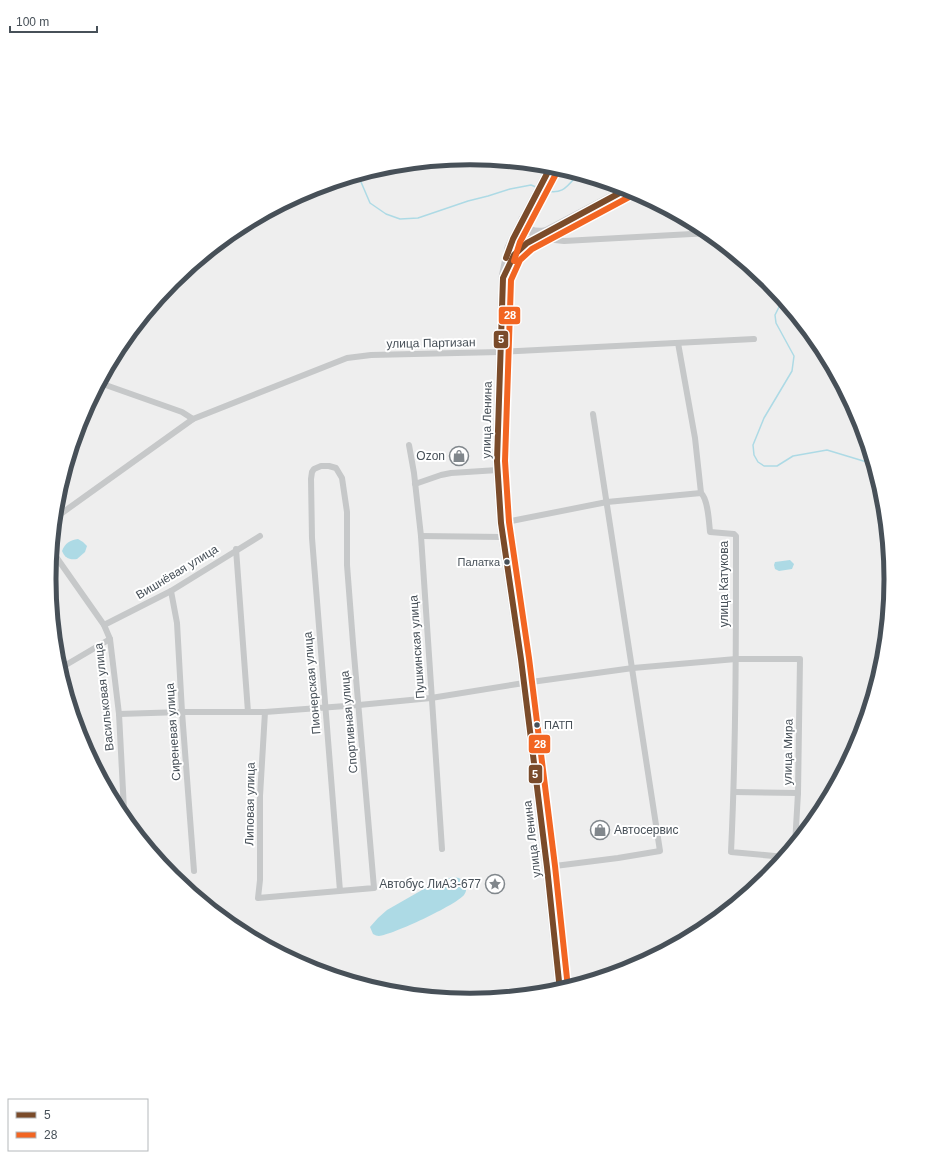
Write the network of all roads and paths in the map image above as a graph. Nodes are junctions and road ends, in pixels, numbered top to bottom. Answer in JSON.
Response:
{"nodes":[{"id":1,"x":548,"y":172,"type":"edge"},
{"id":2,"x":620,"y":193,"type":"edge"},
{"id":3,"x":523,"y":220,"type":"junction"},
{"id":4,"x":547,"y":231,"type":"junction"},
{"id":5,"x":699,"y":234,"type":"edge"},
{"id":6,"x":534,"y":238,"type":"junction"},
{"id":7,"x":502,"y":278,"type":"junction"},
{"id":8,"x":754,"y":339,"type":"dead end"},
{"id":9,"x":678,"y":343,"type":"junction"},
{"id":10,"x":500,"y":352,"type":"junction"},
{"id":11,"x":105,"y":385,"type":"edge"},
{"id":12,"x":593,"y":414,"type":"dead end"},
{"id":13,"x":193,"y":419,"type":"junction"},
{"id":14,"x":409,"y":445,"type":"dead end"},
{"id":15,"x":498,"y":470,"type":"junction"},
{"id":16,"x":312,"y":472,"type":"joint"},
{"id":17,"x":415,"y":484,"type":"junction"},
{"id":18,"x":701,"y":493,"type":"junction"},
{"id":19,"x":607,"y":502,"type":"junction"},
{"id":20,"x":62,"y":513,"type":"edge"},
{"id":21,"x":501,"y":523,"type":"junction"},
{"id":22,"x":260,"y":536,"type":"dead end"},
{"id":23,"x":421,"y":536,"type":"junction"},
{"id":24,"x":503,"y":537,"type":"junction"},
{"id":25,"x":236,"y":549,"type":"junction"},
{"id":26,"x":57,"y":558,"type":"edge"},
{"id":27,"x":171,"y":591,"type":"junction"},
{"id":28,"x":104,"y":625,"type":"junction"},
{"id":29,"x":110,"y":639,"type":"junction"},
{"id":30,"x":736,"y":659,"type":"junction"},
{"id":31,"x":65,"y":665,"type":"edge"},
{"id":32,"x":633,"y":668,"type":"junction"},
{"id":33,"x":524,"y":683,"type":"junction"},
{"id":34,"x":431,"y":698,"type":"junction"},
{"id":35,"x":359,"y":705,"type":"junction"},
{"id":36,"x":325,"y":708,"type":"junction"},
{"id":37,"x":182,"y":712,"type":"junction"},
{"id":38,"x":248,"y":712,"type":"junction"},
{"id":39,"x":265,"y":712,"type":"junction"},
{"id":40,"x":119,"y":714,"type":"junction"},
{"id":41,"x":734,"y":792,"type":"junction"},
{"id":42,"x":798,"y":793,"type":"junction"},
{"id":43,"x":124,"y":806,"type":"edge"},
{"id":44,"x":796,"y":836,"type":"edge"},
{"id":45,"x":442,"y":849,"type":"dead end"},
{"id":46,"x":779,"y":856,"type":"edge"},
{"id":47,"x":547,"y":867,"type":"junction"},
{"id":48,"x":194,"y":871,"type":"dead end"},
{"id":49,"x":340,"y":891,"type":"junction"},
{"id":50,"x":258,"y":898,"type":"joint"},
{"id":51,"x":559,"y":984,"type":"edge"}],
"edges":[{"from":1,"to":3,"type":"main road"},
{"from":2,"to":4,"type":"main road"},
{"from":3,"to":4,"type":"main road"},
{"from":3,"to":7,"type":"main road"},
{"from":4,"to":6,"type":"main road"},
{"from":5,"to":6,"type":"street"},
{"from":6,"to":7,"type":"main road"},
{"from":7,"to":10,"type":"main road","name":"улица Ленина"},
{"from":8,"to":9,"type":"street","name":"улица Партизан"},
{"from":9,"to":10,"type":"street","name":"улица Партизан"},
{"from":9,"to":18,"type":"street","name":"улица Катукова"},
{"from":10,"to":13,"type":"street","name":"улица Партизан"},
{"from":10,"to":15,"type":"main road","name":"улица Ленина"},
{"from":11,"to":13,"type":"street"},
{"from":12,"to":19,"type":"street"},
{"from":13,"to":20,"type":"street","name":"улица Партизан"},
{"from":14,"to":17,"type":"street","name":"Пушкинская улица"},
{"from":15,"to":17,"type":"street"},
{"from":15,"to":21,"type":"main road","name":"улица Ленина"},
{"from":16,"to":35,"type":"street","name":"Спортивная улица"},
{"from":16,"to":36,"type":"street","name":"Пионерская улица"},
{"from":17,"to":23,"type":"street","name":"Пушкинская улица"},
{"from":18,"to":19,"type":"street"},
{"from":18,"to":30,"type":"street","name":"улица Катукова"},
{"from":19,"to":21,"type":"street"},
{"from":19,"to":32,"type":"street"},
{"from":21,"to":24,"type":"main road","name":"улица Ленина"},
{"from":22,"to":25,"type":"street","name":"Вишнёвая улица"},
{"from":23,"to":24,"type":"street"},
{"from":23,"to":34,"type":"street","name":"Пушкинская улица"},
{"from":24,"to":33,"type":"main road","name":"улица Ленина"},
{"from":25,"to":27,"type":"street","name":"Вишнёвая улица"},
{"from":25,"to":38,"type":"street"},
{"from":26,"to":28,"type":"street","name":"Васильковая улица"},
{"from":27,"to":28,"type":"street","name":"Вишнёвая улица"},
{"from":27,"to":37,"type":"street","name":"Сиреневая улица"},
{"from":28,"to":29,"type":"street","name":"Васильковая улица"},
{"from":29,"to":31,"type":"street"},
{"from":29,"to":40,"type":"street","name":"Васильковая улица"},
{"from":30,"to":32,"type":"street"},
{"from":30,"to":41,"type":"street","name":"улица Катукова"},
{"from":30,"to":42,"type":"street","name":"улица Мира"},
{"from":32,"to":33,"type":"street"},
{"from":32,"to":47,"type":"street"},
{"from":33,"to":34,"type":"street"},
{"from":33,"to":47,"type":"main road","name":"улица Ленина"},
{"from":34,"to":35,"type":"street"},
{"from":34,"to":45,"type":"street","name":"Пушкинская улица"},
{"from":35,"to":36,"type":"street"},
{"from":35,"to":49,"type":"street","name":"Спортивная улица"},
{"from":36,"to":39,"type":"street"},
{"from":36,"to":49,"type":"street","name":"Пионерская улица"},
{"from":37,"to":38,"type":"street"},
{"from":37,"to":40,"type":"street"},
{"from":37,"to":48,"type":"street","name":"Сиреневая улица"},
{"from":38,"to":39,"type":"street"},
{"from":39,"to":50,"type":"street","name":"Липовая улица"},
{"from":40,"to":43,"type":"street","name":"Васильковая улица"},
{"from":41,"to":42,"type":"street"},
{"from":41,"to":46,"type":"street","name":"улица Катукова"},
{"from":42,"to":44,"type":"street","name":"улица Мира"},
{"from":47,"to":51,"type":"main road","name":"улица Ленина"},
{"from":49,"to":50,"type":"street","name":"Спортивная улица"}]}
